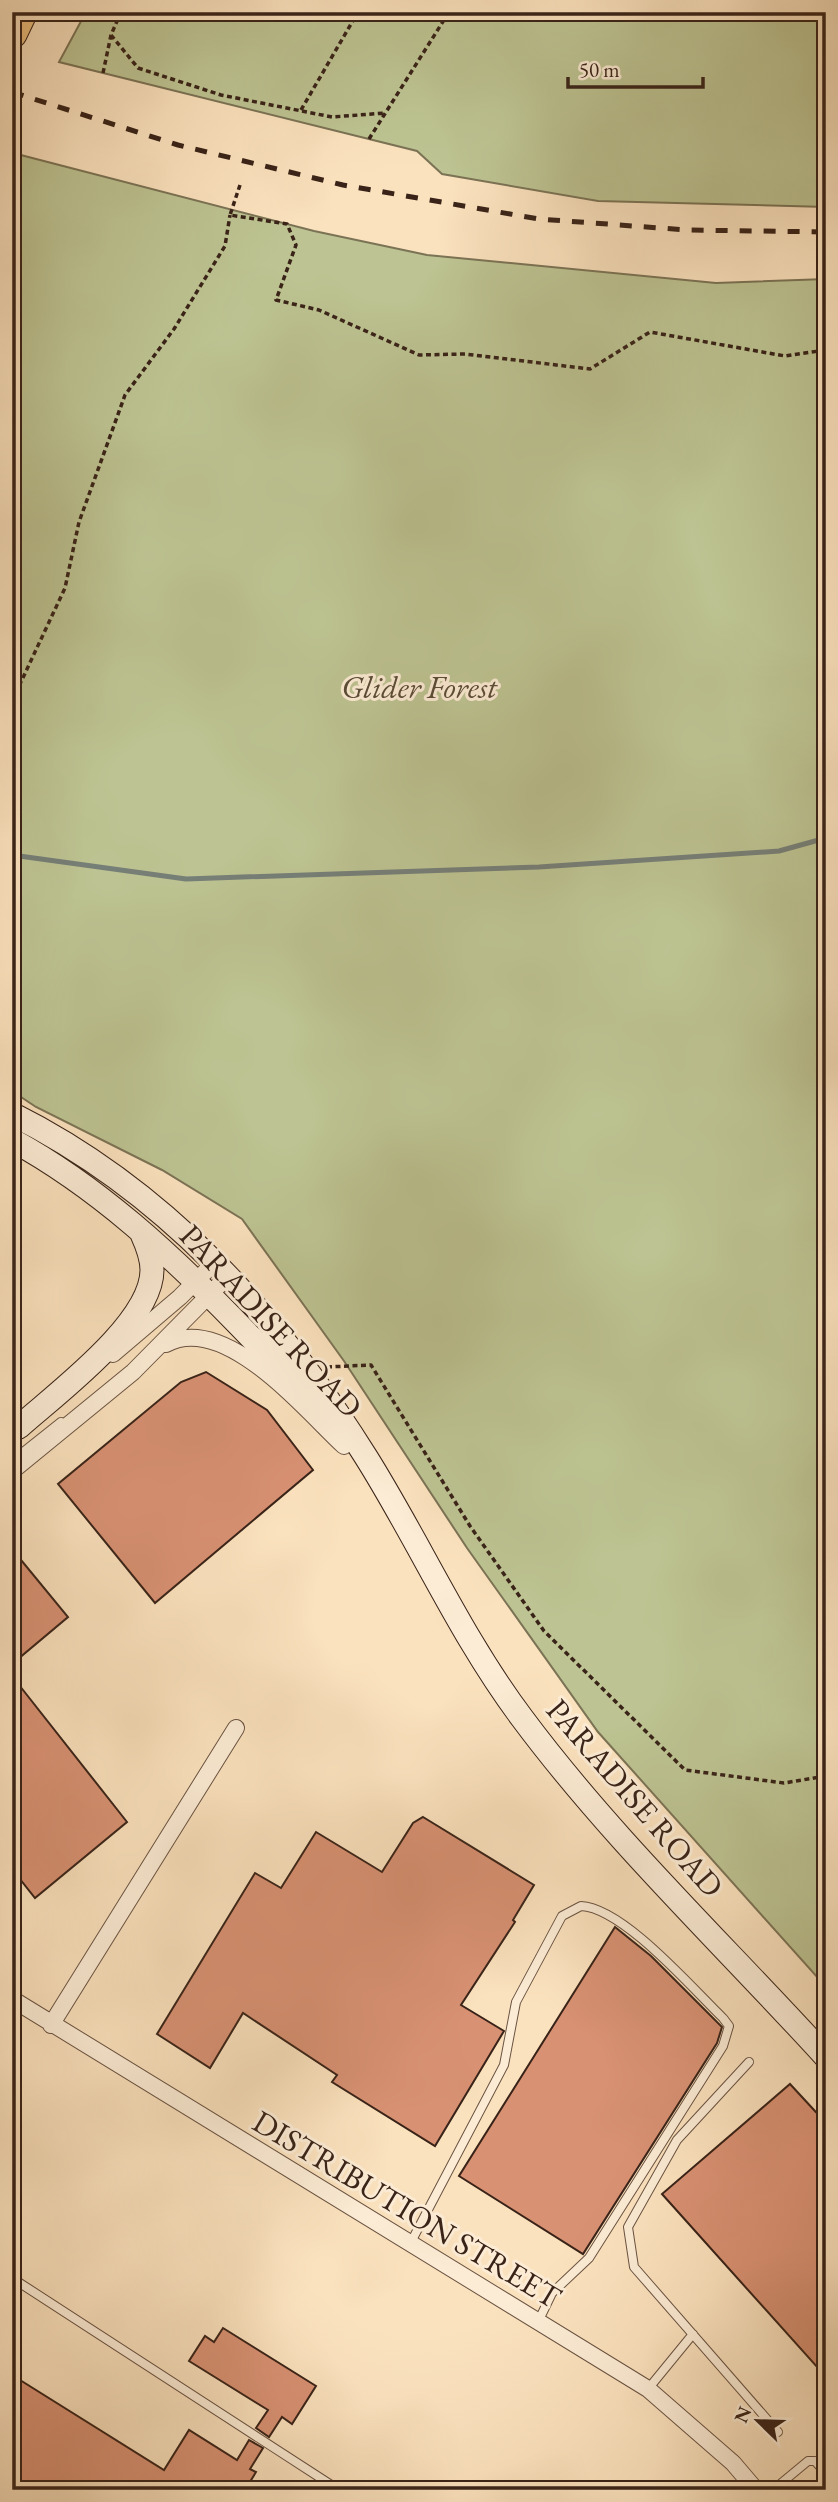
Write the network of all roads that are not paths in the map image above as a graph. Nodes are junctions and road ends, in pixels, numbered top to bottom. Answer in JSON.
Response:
{"nodes":[{"id":1,"x":22,"y":12,"type":"edge"},
{"id":2,"x":12,"y":33,"type":"edge"},
{"id":3,"x":12,"y":1114,"type":"edge"},
{"id":4,"x":12,"y":1140,"type":"edge"},
{"id":5,"x":141,"y":1231,"type":"junction"},
{"id":6,"x":221,"y":1269,"type":"junction"},
{"id":7,"x":203,"y":1288,"type":"junction"},
{"id":8,"x":156,"y":1350,"type":"junction"},
{"id":9,"x":105,"y":1395,"type":"junction"},
{"id":10,"x":15,"y":1430,"type":"edge"},
{"id":11,"x":344,"y":1446,"type":"junction"},
{"id":12,"x":12,"y":1461,"type":"edge"},
{"id":13,"x":12,"y":1471,"type":"edge"},
{"id":14,"x":423,"y":1560,"type":"junction"},
{"id":15,"x":236,"y":1728,"type":"dead end"},
{"id":16,"x":12,"y":1999,"type":"edge"},
{"id":17,"x":51,"y":2025,"type":"junction"},
{"id":18,"x":826,"y":2057,"type":"edge"},
{"id":19,"x":749,"y":2062,"type":"dead end"},
{"id":20,"x":410,"y":2244,"type":"junction"},
{"id":21,"x":12,"y":2278,"type":"edge"},
{"id":22,"x":538,"y":2322,"type":"junction"},
{"id":23,"x":693,"y":2334,"type":"junction"},
{"id":24,"x":648,"y":2389,"type":"junction"},
{"id":25,"x":778,"y":2432,"type":"dead end"},
{"id":26,"x":826,"y":2473,"type":"edge"},
{"id":27,"x":339,"y":2490,"type":"edge"},
{"id":28,"x":756,"y":2490,"type":"edge"},
{"id":29,"x":773,"y":2490,"type":"edge"}],
"edges":[{"from":1,"to":2,"type":"highway"},
{"from":3,"to":6,"type":"street","name":"PARADISE ROAD"},
{"from":4,"to":5,"type":"street","name":"PARADISE ROAD"},
{"from":5,"to":7,"type":"street","name":"PARADISE ROAD"},
{"from":5,"to":10,"type":"street","name":"PARADISE ROAD"},
{"from":6,"to":7,"type":"street"},
{"from":6,"to":14,"type":"street","name":"PARADISE ROAD"},
{"from":7,"to":8,"type":"street"},
{"from":7,"to":10,"type":"street"},
{"from":7,"to":11,"type":"street","name":"PARADISE ROAD"},
{"from":8,"to":9,"type":"street"},
{"from":8,"to":11,"type":"street"},
{"from":9,"to":12,"type":"lane"},
{"from":9,"to":13,"type":"street"},
{"from":11,"to":14,"type":"street","name":"PARADISE ROAD"},
{"from":14,"to":18,"type":"street","name":"PARADISE ROAD"},
{"from":15,"to":17,"type":"street"},
{"from":16,"to":17,"type":"street","name":"DISTRIBUTION STREET"},
{"from":17,"to":20,"type":"street","name":"DISTRIBUTION STREET"},
{"from":19,"to":23,"type":"lane"},
{"from":20,"to":22,"type":"street","name":"DISTRIBUTION STREET"},
{"from":20,"to":22,"type":"lane"},
{"from":21,"to":27,"type":"lane"},
{"from":22,"to":24,"type":"street","name":"DISTRIBUTION STREET"},
{"from":23,"to":24,"type":"lane"},
{"from":23,"to":25,"type":"lane"},
{"from":24,"to":28,"type":"street","name":"DISTRIBUTION STREET"},
{"from":26,"to":29,"type":"lane"}]}
